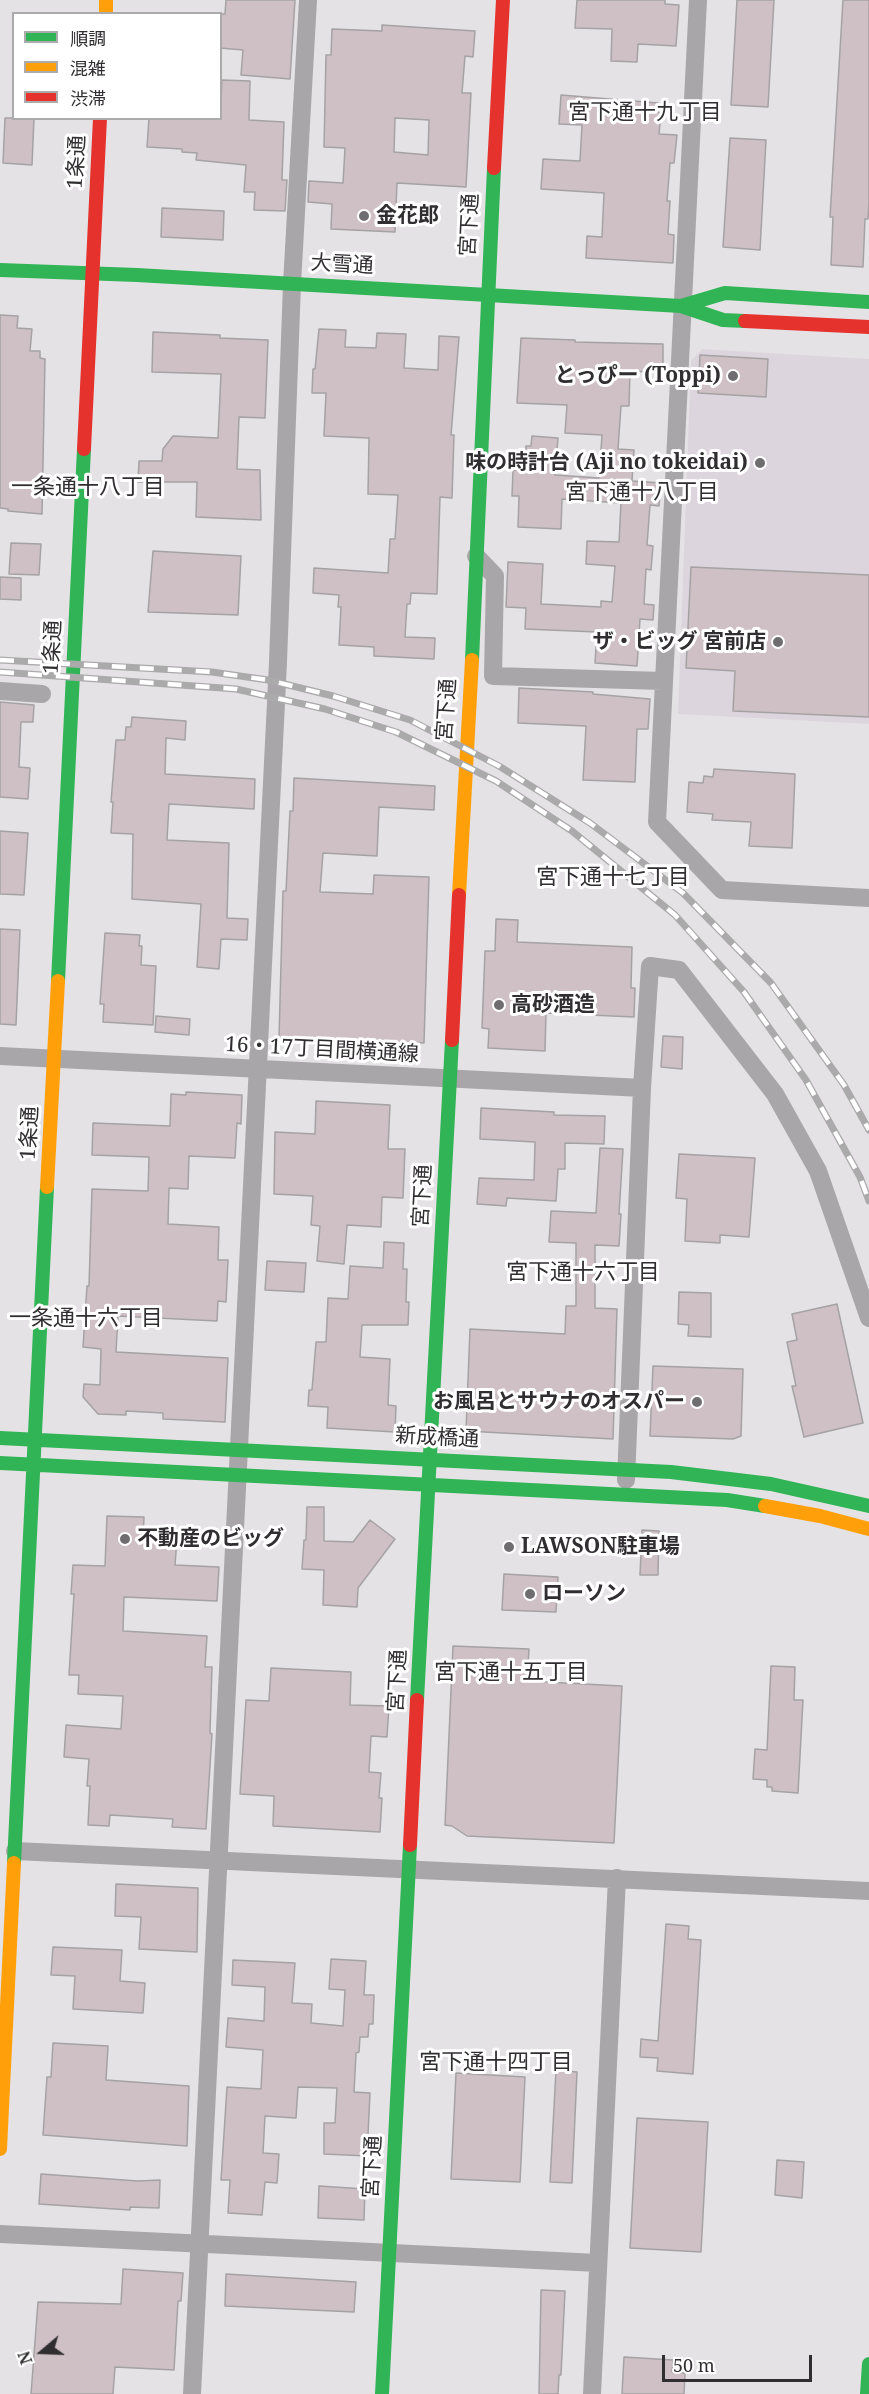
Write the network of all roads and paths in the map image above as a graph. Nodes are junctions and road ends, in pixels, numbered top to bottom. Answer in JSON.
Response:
{"nodes":[{"id":1,"x":309,"y":0,"type":"edge"},
{"id":2,"x":503,"y":0,"type":"edge"},
{"id":3,"x":698,"y":0,"type":"edge"},
{"id":4,"x":100,"y":120,"type":"edge"},
{"id":5,"x":0,"y":270,"type":"edge"},
{"id":6,"x":94,"y":274,"type":"junction"},
{"id":7,"x":292,"y":284,"type":"junction"},
{"id":8,"x":487,"y":296,"type":"junction"},
{"id":9,"x":869,"y":302,"type":"edge"},
{"id":10,"x":681,"y":306,"type":"junction"},
{"id":11,"x":869,"y":327,"type":"edge"},
{"id":12,"x":476,"y":556,"type":"junction"},
{"id":13,"x":663,"y":681,"type":"junction"},
{"id":14,"x":0,"y":691,"type":"edge"},
{"id":15,"x":42,"y":694,"type":"dead end"},
{"id":16,"x":869,"y":898,"type":"edge"},
{"id":17,"x":0,"y":1056,"type":"edge"},
{"id":18,"x":54,"y":1059,"type":"junction"},
{"id":19,"x":257,"y":1070,"type":"junction"},
{"id":20,"x":451,"y":1079,"type":"junction"},
{"id":21,"x":642,"y":1088,"type":"junction"},
{"id":22,"x":869,"y":1318,"type":"edge"},
{"id":23,"x":0,"y":1438,"type":"edge"},
{"id":24,"x":36,"y":1440,"type":"junction"},
{"id":25,"x":238,"y":1449,"type":"junction"},
{"id":26,"x":429,"y":1459,"type":"junction"},
{"id":27,"x":0,"y":1463,"type":"edge"},
{"id":28,"x":34,"y":1464,"type":"junction"},
{"id":29,"x":627,"y":1468,"type":"junction"},
{"id":30,"x":237,"y":1474,"type":"junction"},
{"id":31,"x":428,"y":1484,"type":"junction"},
{"id":32,"x":626,"y":1494,"type":"junction"},
{"id":33,"x":869,"y":1506,"type":"edge"},
{"id":34,"x":869,"y":1529,"type":"edge"},
{"id":35,"x":15,"y":1851,"type":"junction"},
{"id":36,"x":219,"y":1860,"type":"junction"},
{"id":37,"x":410,"y":1869,"type":"junction"},
{"id":38,"x":617,"y":1878,"type":"junction"},
{"id":39,"x":869,"y":1892,"type":"edge"},
{"id":40,"x":0,"y":2149,"type":"edge"},
{"id":41,"x":0,"y":2234,"type":"edge"},
{"id":42,"x":199,"y":2243,"type":"junction"},
{"id":43,"x":390,"y":2253,"type":"junction"},
{"id":44,"x":598,"y":2263,"type":"junction"},
{"id":45,"x":869,"y":2364,"type":"edge"},
{"id":46,"x":192,"y":2394,"type":"edge"},
{"id":47,"x":382,"y":2394,"type":"edge"},
{"id":48,"x":592,"y":2394,"type":"edge"},
{"id":49,"x":867,"y":2394,"type":"edge"}],
"edges":[{"from":1,"to":7,"type":"street"},
{"from":2,"to":8,"type":"street","name":"宮下通"},
{"from":3,"to":10,"type":"street"},
{"from":4,"to":6,"type":"street","name":"1条通"},
{"from":5,"to":6,"type":"street","name":"大雪通"},
{"from":6,"to":7,"type":"street","name":"大雪通"},
{"from":6,"to":18,"type":"street","name":"1条通"},
{"from":7,"to":8,"type":"street","name":"大雪通"},
{"from":7,"to":19,"type":"street"},
{"from":8,"to":10,"type":"street","name":"大雪通"},
{"from":8,"to":12,"type":"street","name":"宮下通"},
{"from":9,"to":10,"type":"street","name":"大雪通"},
{"from":10,"to":11,"type":"street","name":"大雪通"},
{"from":10,"to":13,"type":"street"},
{"from":12,"to":13,"type":"street"},
{"from":12,"to":20,"type":"street","name":"宮下通"},
{"from":13,"to":16,"type":"street"},
{"from":14,"to":15,"type":"street"},
{"from":17,"to":18,"type":"street","name":"16・17丁目間横通線"},
{"from":18,"to":19,"type":"street","name":"16・17丁目間横通線"},
{"from":18,"to":24,"type":"street","name":"1条通"},
{"from":19,"to":20,"type":"street","name":"16・17丁目間横通線"},
{"from":19,"to":25,"type":"street"},
{"from":20,"to":21,"type":"street","name":"16・17丁目間横通線"},
{"from":20,"to":26,"type":"street","name":"宮下通"},
{"from":21,"to":22,"type":"street"},
{"from":21,"to":29,"type":"street"},
{"from":23,"to":24,"type":"street","name":"新成橋通"},
{"from":24,"to":25,"type":"street","name":"新成橋通"},
{"from":24,"to":28,"type":"street","name":"1条通"},
{"from":25,"to":26,"type":"street","name":"新成橋通"},
{"from":25,"to":30,"type":"street"},
{"from":26,"to":29,"type":"street","name":"新成橋通"},
{"from":26,"to":31,"type":"street","name":"宮下通"},
{"from":27,"to":28,"type":"street"},
{"from":28,"to":30,"type":"street"},
{"from":28,"to":35,"type":"street","name":"1条通"},
{"from":29,"to":32,"type":"street"},
{"from":29,"to":33,"type":"street","name":"新成橋通"},
{"from":30,"to":31,"type":"street"},
{"from":30,"to":36,"type":"street"},
{"from":31,"to":32,"type":"street"},
{"from":31,"to":37,"type":"street","name":"宮下通"},
{"from":32,"to":34,"type":"street"},
{"from":35,"to":36,"type":"street"},
{"from":35,"to":40,"type":"street","name":"1条通"},
{"from":36,"to":37,"type":"street"},
{"from":36,"to":42,"type":"street"},
{"from":37,"to":38,"type":"street"},
{"from":37,"to":43,"type":"street","name":"宮下通"},
{"from":38,"to":39,"type":"street"},
{"from":38,"to":44,"type":"street"},
{"from":41,"to":42,"type":"street"},
{"from":42,"to":43,"type":"street"},
{"from":42,"to":46,"type":"street"},
{"from":43,"to":44,"type":"street"},
{"from":43,"to":47,"type":"street","name":"宮下通"},
{"from":44,"to":48,"type":"street"},
{"from":45,"to":49,"type":"street"}]}
